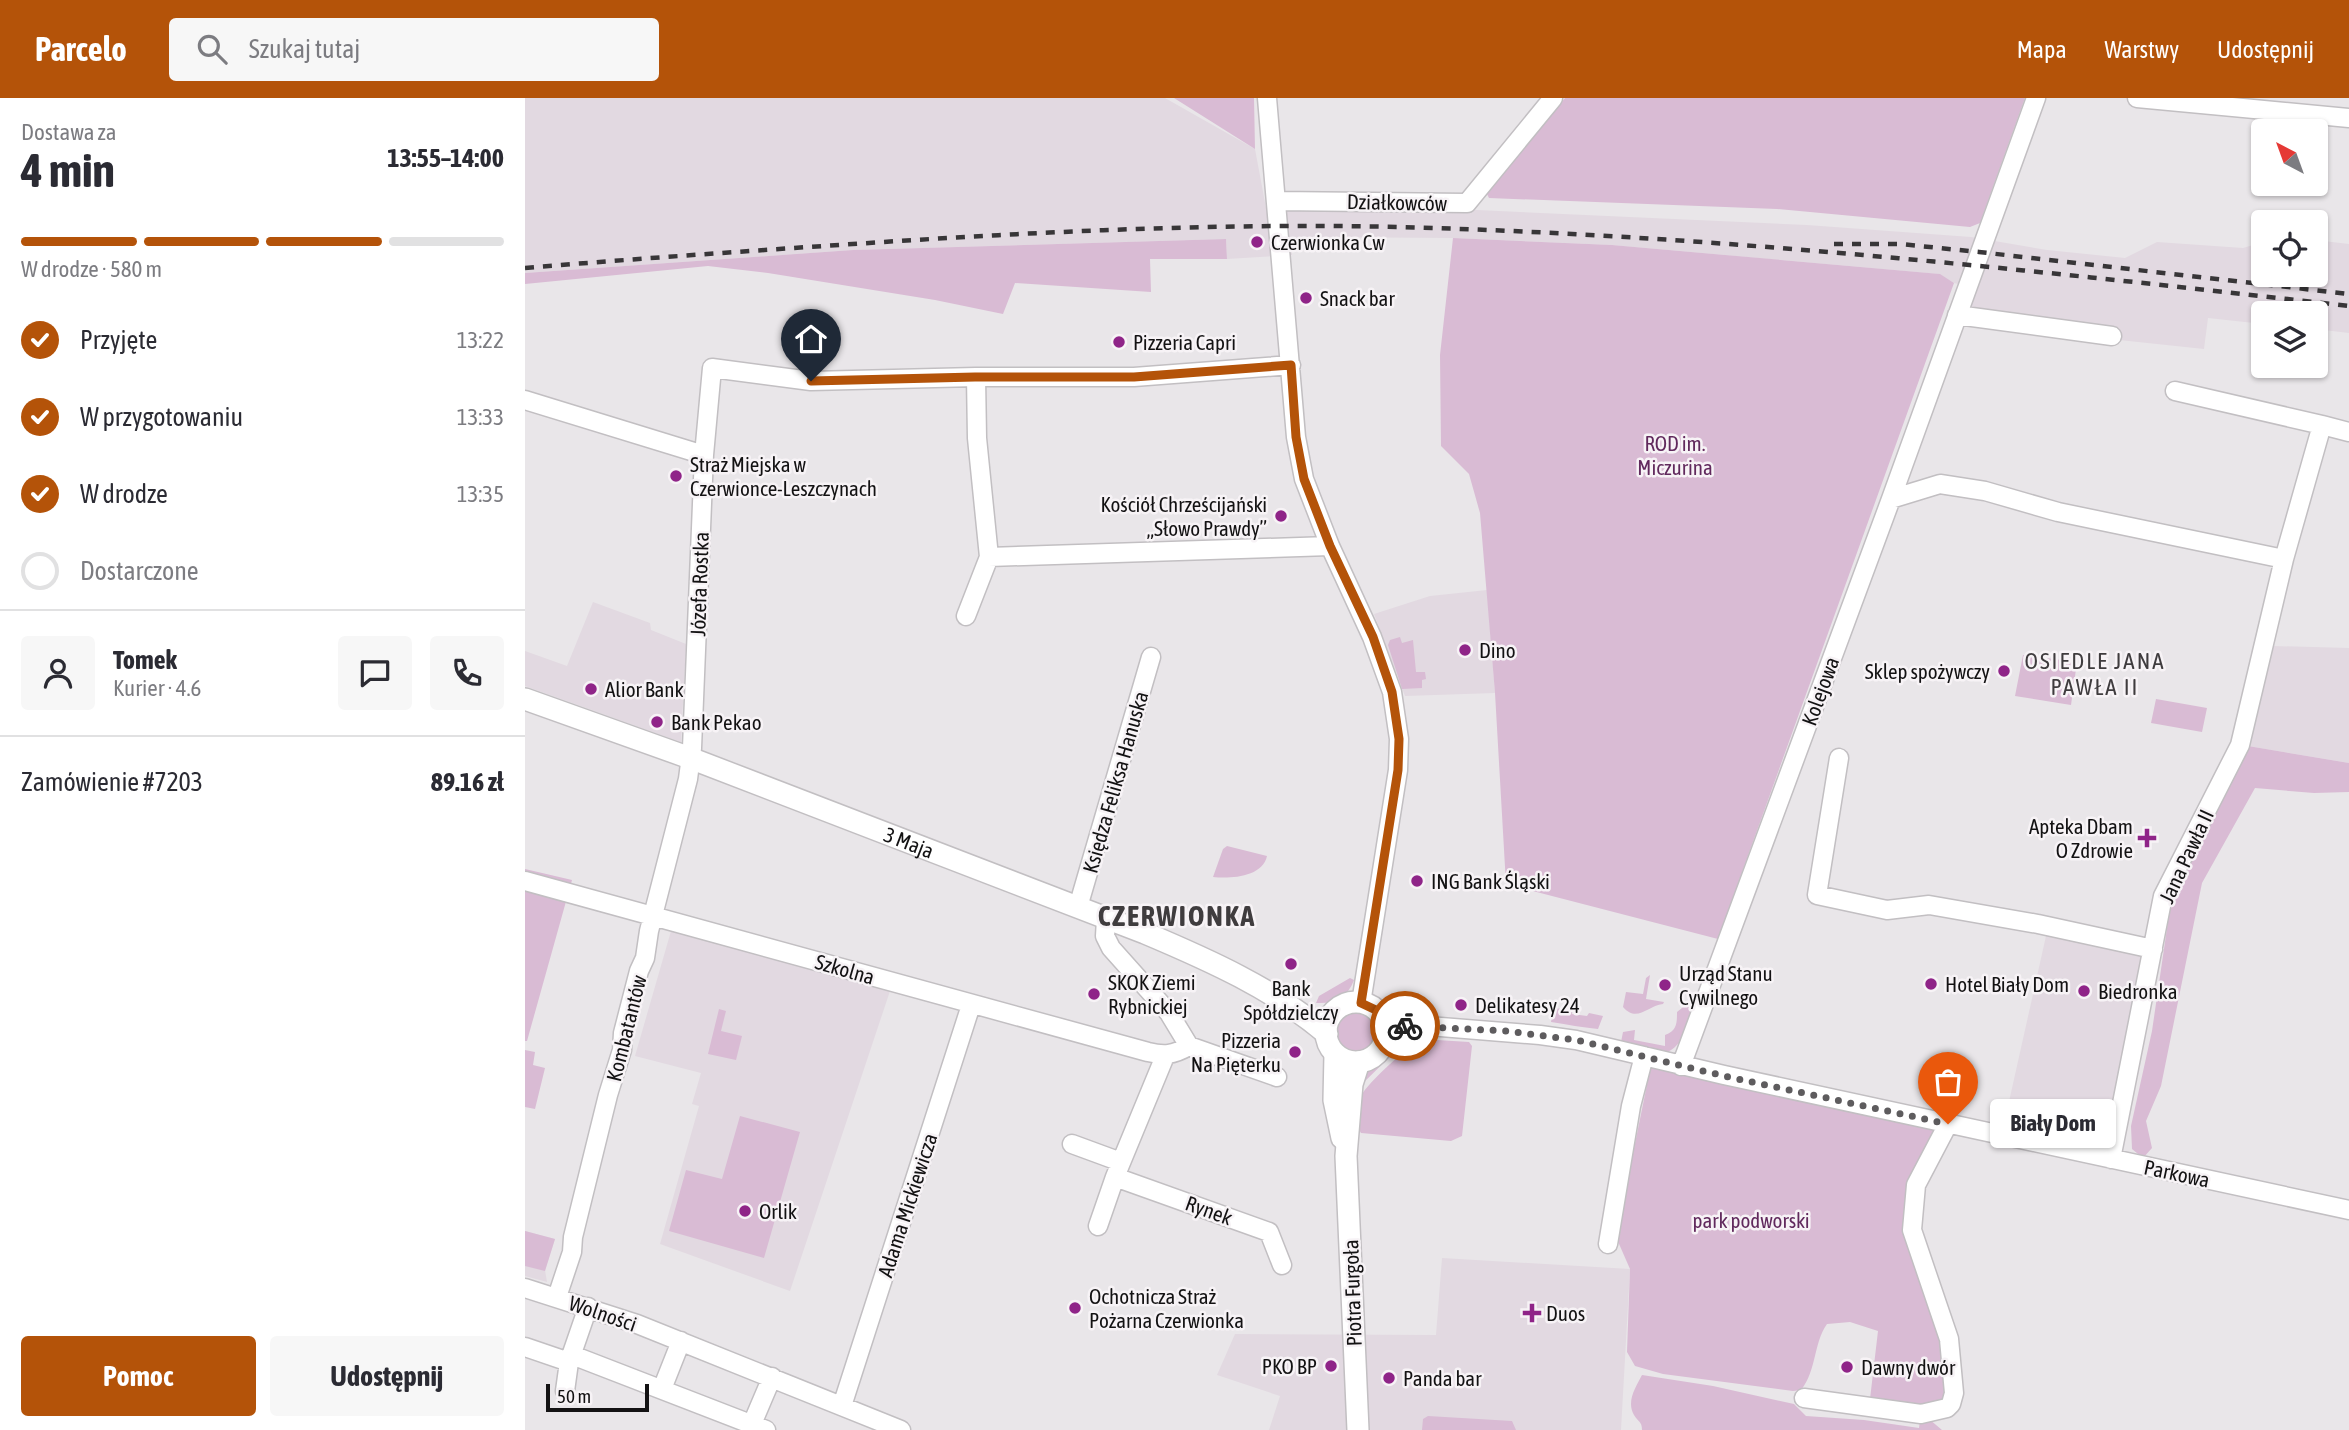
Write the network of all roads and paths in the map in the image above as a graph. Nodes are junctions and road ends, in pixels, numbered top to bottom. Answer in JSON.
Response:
{"nodes":[{"id":1,"x":1267,"y":98,"type":"edge"},
{"id":2,"x":1553,"y":98,"type":"edge"},
{"id":3,"x":2036,"y":98,"type":"edge"},
{"id":4,"x":2137,"y":98,"type":"edge"},
{"id":5,"x":2349,"y":118,"type":"edge"},
{"id":6,"x":1276,"y":201,"type":"junction"},
{"id":7,"x":1957,"y":315,"type":"junction"},
{"id":8,"x":2112,"y":336,"type":"dead end"},
{"id":9,"x":1291,"y":365,"type":"junction"},
{"id":10,"x":975,"y":377,"type":"junction"},
{"id":11,"x":2175,"y":391,"type":"dead end"},
{"id":12,"x":525,"y":400,"type":"edge"},
{"id":13,"x":2322,"y":425,"type":"junction"},
{"id":14,"x":2349,"y":432,"type":"edge"},
{"id":15,"x":704,"y":455,"type":"junction"},
{"id":16,"x":1891,"y":499,"type":"junction"},
{"id":17,"x":1330,"y":546,"type":"junction"},
{"id":18,"x":989,"y":557,"type":"junction"},
{"id":19,"x":2284,"y":559,"type":"junction"},
{"id":20,"x":966,"y":616,"type":"dead end"},
{"id":21,"x":1151,"y":657,"type":"dead end"},
{"id":22,"x":525,"y":699,"type":"edge"},
{"id":23,"x":690,"y":758,"type":"junction"},
{"id":24,"x":1839,"y":758,"type":"dead end"},
{"id":25,"x":525,"y":881,"type":"edge"},
{"id":26,"x":1078,"y":907,"type":"junction"},
{"id":27,"x":653,"y":916,"type":"junction"},
{"id":28,"x":1106,"y":919,"type":"junction"},
{"id":29,"x":2153,"y":949,"type":"junction"},
{"id":30,"x":1285,"y":1002,"type":"junction"},
{"id":31,"x":1361,"y":1003,"type":"junction"},
{"id":32,"x":971,"y":1005,"type":"junction"},
{"id":33,"x":1337,"y":1009,"type":"junction"},
{"id":34,"x":1386,"y":1028,"type":"junction"},
{"id":35,"x":1331,"y":1044,"type":"junction"},
{"id":36,"x":1189,"y":1046,"type":"junction"},
{"id":37,"x":1165,"y":1056,"type":"junction"},
{"id":38,"x":1644,"y":1056,"type":"junction"},
{"id":39,"x":1359,"y":1062,"type":"junction"},
{"id":40,"x":1681,"y":1066,"type":"junction"},
{"id":41,"x":1276,"y":1077,"type":"dead end"},
{"id":42,"x":1948,"y":1124,"type":"junction"},
{"id":43,"x":1072,"y":1144,"type":"dead end"},
{"id":44,"x":1346,"y":1156,"type":"junction"},
{"id":45,"x":2111,"y":1159,"type":"junction"},
{"id":46,"x":1118,"y":1170,"type":"junction"},
{"id":47,"x":2349,"y":1210,"type":"edge"},
{"id":48,"x":1098,"y":1226,"type":"dead end"},
{"id":49,"x":1608,"y":1244,"type":"dead end"},
{"id":50,"x":1282,"y":1265,"type":"dead end"},
{"id":51,"x":525,"y":1288,"type":"edge"},
{"id":52,"x":557,"y":1297,"type":"junction"},
{"id":53,"x":588,"y":1307,"type":"junction"},
{"id":54,"x":681,"y":1341,"type":"junction"},
{"id":55,"x":525,"y":1348,"type":"edge"},
{"id":56,"x":571,"y":1358,"type":"junction"},
{"id":57,"x":772,"y":1377,"type":"junction"},
{"id":58,"x":662,"y":1389,"type":"junction"},
{"id":59,"x":565,"y":1391,"type":"dead end"},
{"id":60,"x":1804,"y":1398,"type":"dead end"},
{"id":61,"x":842,"y":1406,"type":"junction"},
{"id":62,"x":869,"y":1424,"type":"edge"},
{"id":63,"x":759,"y":1427,"type":"edge"},
{"id":64,"x":901,"y":1430,"type":"edge"},
{"id":65,"x":1358,"y":1430,"type":"edge"}],
"edges":[{"from":1,"to":6,"type":"street"},
{"from":2,"to":6,"type":"street","name":"Działkowców"},
{"from":3,"to":7,"type":"street","name":"Kolejowa"},
{"from":4,"to":5,"type":"street"},
{"from":6,"to":9,"type":"street"},
{"from":7,"to":8,"type":"street"},
{"from":7,"to":16,"type":"street","name":"Kolejowa"},
{"from":9,"to":10,"type":"street"},
{"from":9,"to":17,"type":"street"},
{"from":10,"to":15,"type":"street","name":"Józefa Rostka"},
{"from":10,"to":18,"type":"street"},
{"from":11,"to":13,"type":"street"},
{"from":12,"to":15,"type":"street"},
{"from":13,"to":14,"type":"street"},
{"from":13,"to":19,"type":"street","name":"Jana Pawła II"},
{"from":15,"to":23,"type":"street","name":"Józefa Rostka"},
{"from":16,"to":19,"type":"street"},
{"from":16,"to":40,"type":"street","name":"Kolejowa"},
{"from":17,"to":18,"type":"street"},
{"from":17,"to":31,"type":"street"},
{"from":18,"to":20,"type":"street"},
{"from":19,"to":29,"type":"street","name":"Jana Pawła II"},
{"from":21,"to":26,"type":"street","name":"Księdza Feliksa Hanuska"},
{"from":22,"to":23,"type":"main road","name":"3 Maja"},
{"from":23,"to":26,"type":"main road","name":"3 Maja"},
{"from":23,"to":27,"type":"street","name":"Kombatantów"},
{"from":24,"to":29,"type":"street"},
{"from":25,"to":27,"type":"street","name":"Szkolna"},
{"from":26,"to":28,"type":"main road","name":"3 Maja"},
{"from":27,"to":32,"type":"street","name":"Szkolna"},
{"from":27,"to":52,"type":"street","name":"Kombatantów"},
{"from":28,"to":30,"type":"main road","name":"3 Maja"},
{"from":28,"to":36,"type":"street"},
{"from":29,"to":45,"type":"street","name":"Jana Pawła II"},
{"from":30,"to":33,"type":"main road","name":"3 Maja"},
{"from":30,"to":35,"type":"main road","name":"3 Maja"},
{"from":31,"to":33,"type":"main road"},
{"from":31,"to":34,"type":"main road"},
{"from":32,"to":37,"type":"street","name":"Szkolna"},
{"from":32,"to":61,"type":"street","name":"Adama Mickiewicza"},
{"from":33,"to":35,"type":"main road"},
{"from":34,"to":38,"type":"street","name":"Parkowa"},
{"from":34,"to":39,"type":"main road"},
{"from":35,"to":39,"type":"main road"},
{"from":35,"to":44,"type":"main road","name":"Piotra Furgoła"},
{"from":36,"to":37,"type":"street"},
{"from":36,"to":41,"type":"street"},
{"from":37,"to":46,"type":"street"},
{"from":38,"to":40,"type":"street","name":"Parkowa"},
{"from":38,"to":49,"type":"street"},
{"from":39,"to":44,"type":"main road","name":"Piotra Furgoła"},
{"from":40,"to":42,"type":"street","name":"Parkowa"},
{"from":42,"to":45,"type":"street","name":"Parkowa"},
{"from":42,"to":60,"type":"street"},
{"from":43,"to":46,"type":"street","name":"Rynek"},
{"from":44,"to":65,"type":"main road","name":"Piotra Furgoła"},
{"from":45,"to":47,"type":"street","name":"Parkowa"},
{"from":46,"to":48,"type":"street"},
{"from":46,"to":50,"type":"street","name":"Rynek"},
{"from":51,"to":52,"type":"street","name":"Wolności"},
{"from":52,"to":53,"type":"street","name":"Wolności"},
{"from":53,"to":54,"type":"street","name":"Wolności"},
{"from":53,"to":56,"type":"street"},
{"from":54,"to":57,"type":"street","name":"Wolności"},
{"from":54,"to":58,"type":"street"},
{"from":55,"to":56,"type":"street"},
{"from":56,"to":58,"type":"street"},
{"from":56,"to":59,"type":"street"},
{"from":57,"to":61,"type":"street","name":"Wolności"},
{"from":57,"to":63,"type":"street"},
{"from":58,"to":63,"type":"street"},
{"from":61,"to":62,"type":"street","name":"Wolności"},
{"from":62,"to":64,"type":"street","name":"Wolności"}]}
